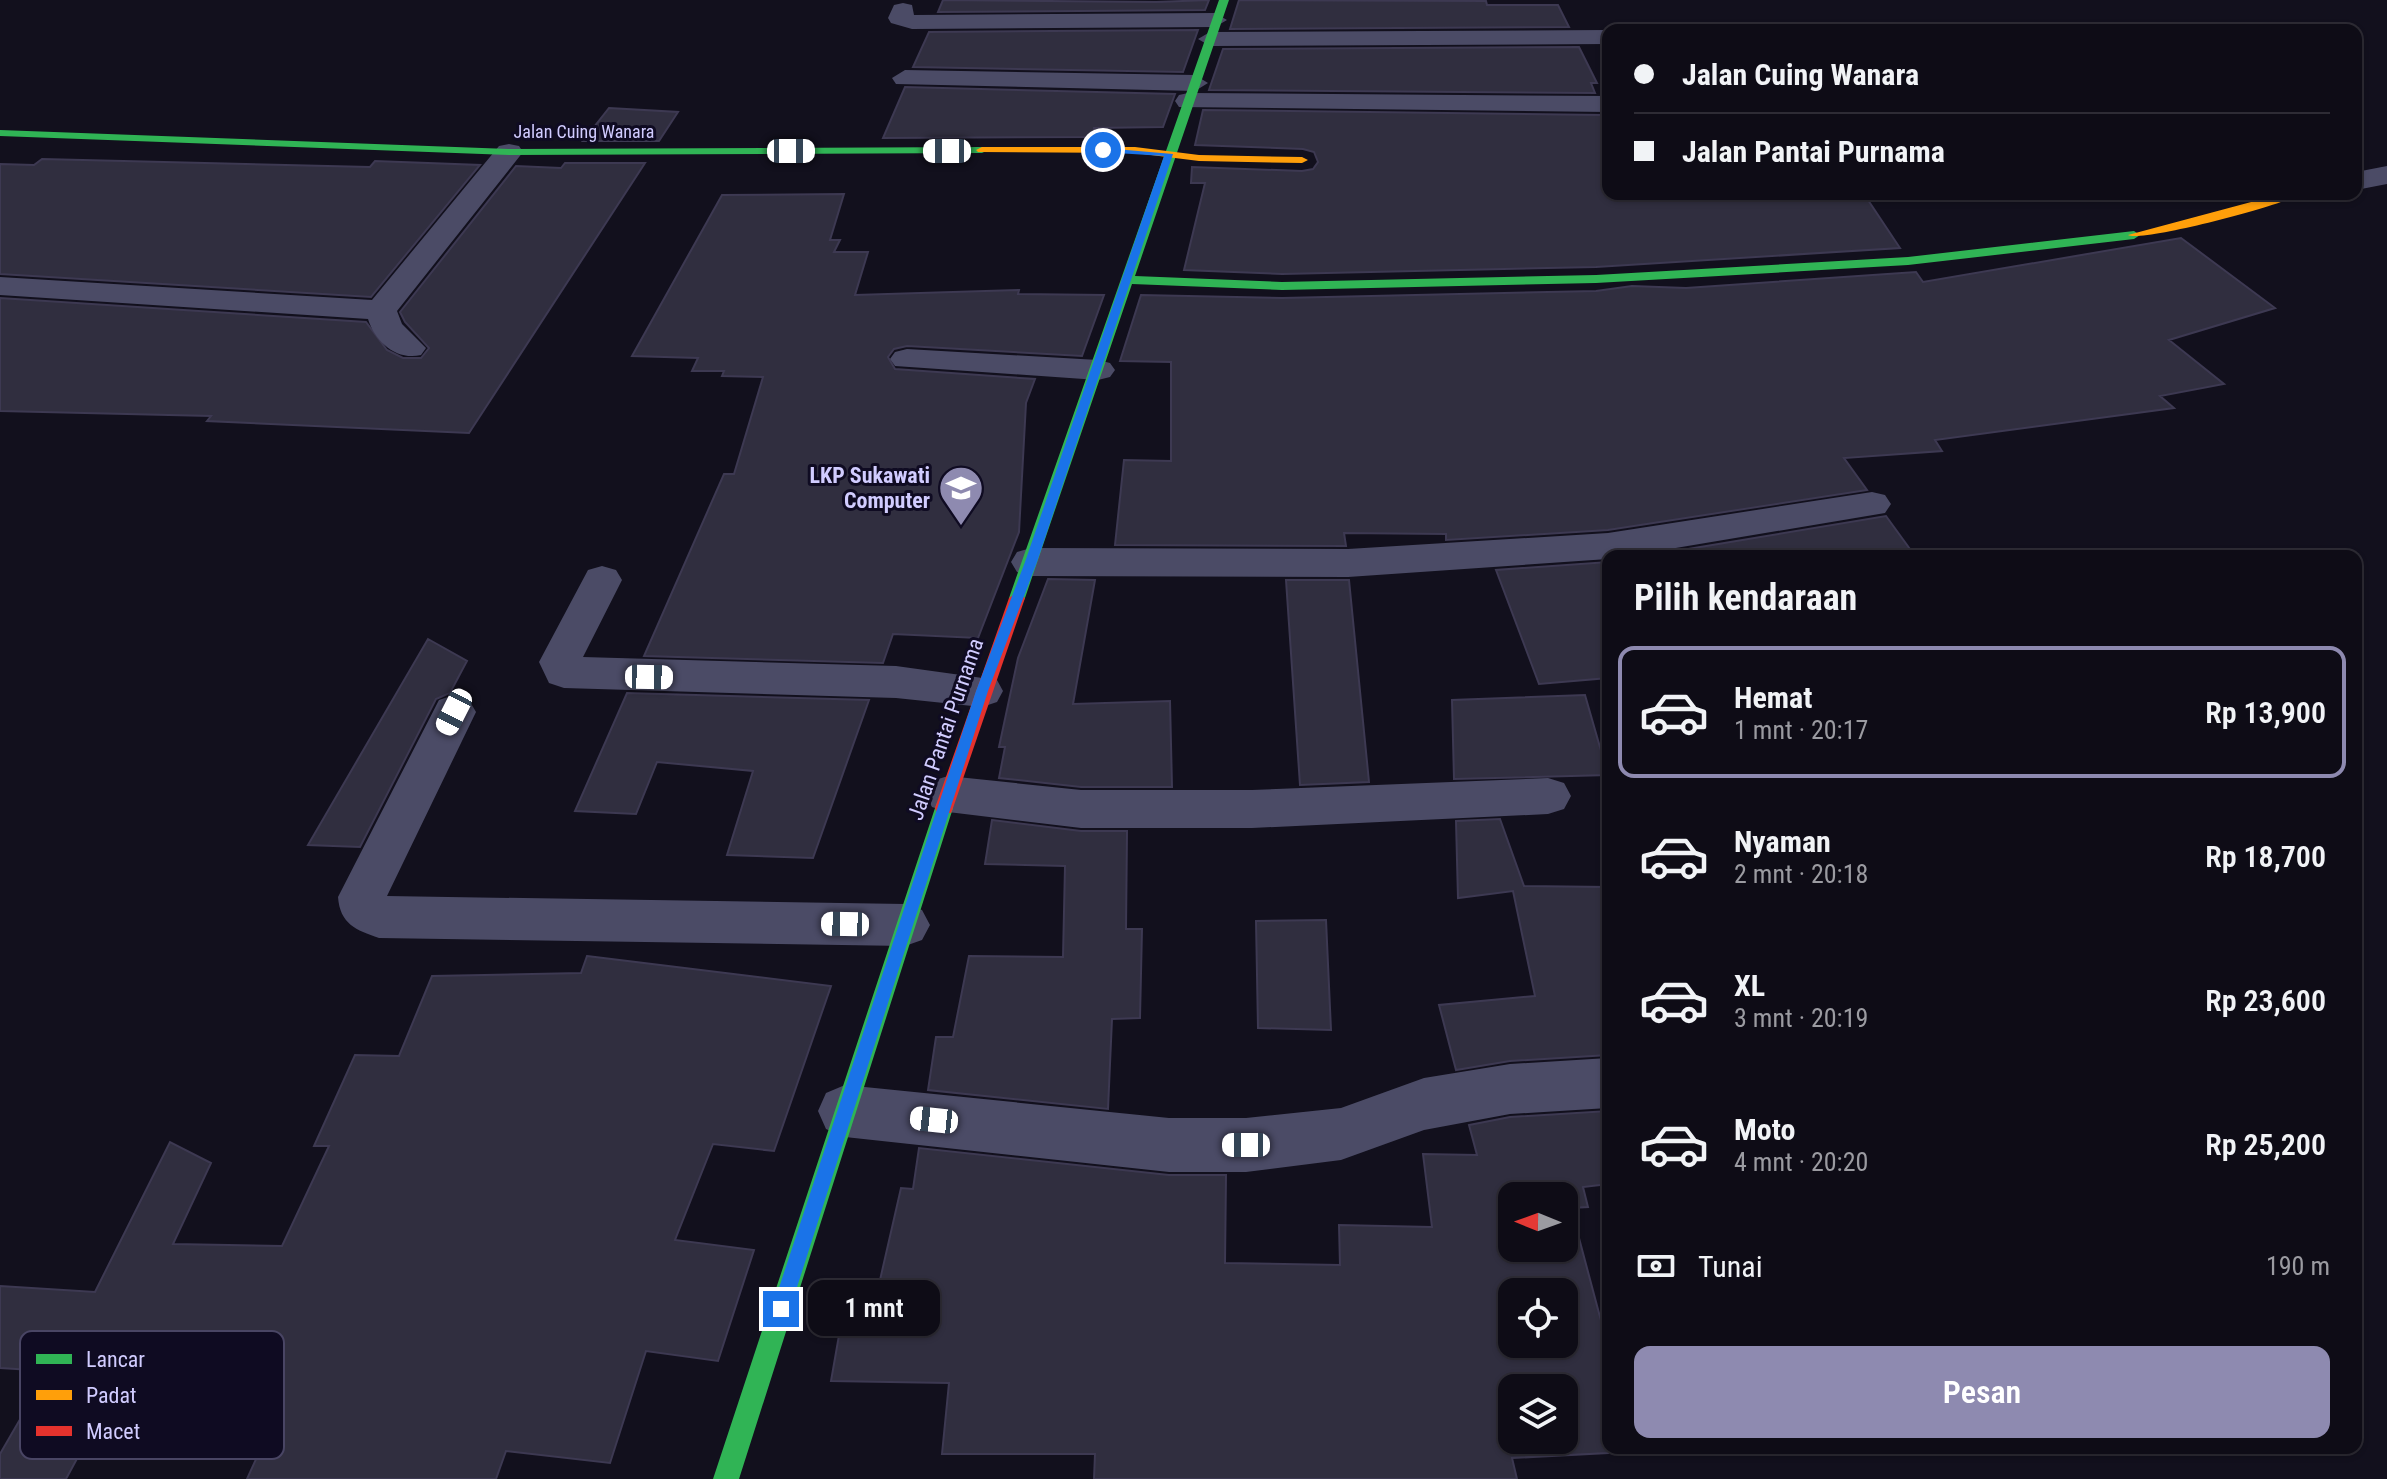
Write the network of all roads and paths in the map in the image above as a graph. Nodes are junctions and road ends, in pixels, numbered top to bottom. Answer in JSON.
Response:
{"nodes":[{"id":1,"x":903,"y":10,"type":"dead end"},
{"id":2,"x":1217,"y":20,"type":"edge"},
{"id":3,"x":1602,"y":37,"type":"edge"},
{"id":4,"x":905,"y":78,"type":"dead end"},
{"id":5,"x":1191,"y":92,"type":"junction"},
{"id":6,"x":1602,"y":104,"type":"edge"},
{"id":7,"x":0,"y":133,"type":"edge"},
{"id":8,"x":509,"y":152,"type":"junction"},
{"id":9,"x":1169,"y":154,"type":"junction"},
{"id":10,"x":1302,"y":160,"type":"dead end"},
{"id":11,"x":2387,"y":175,"type":"edge"},
{"id":12,"x":2362,"y":180,"type":"edge"},
{"id":13,"x":2273,"y":200,"type":"edge"},
{"id":14,"x":1127,"y":280,"type":"junction"},
{"id":15,"x":0,"y":286,"type":"edge"},
{"id":16,"x":381,"y":310,"type":"junction"},
{"id":17,"x":409,"y":348,"type":"dead end"},
{"id":18,"x":907,"y":359,"type":"dead end"},
{"id":19,"x":1098,"y":370,"type":"junction"},
{"id":20,"x":1872,"y":504,"type":"dead end"},
{"id":21,"x":1031,"y":562,"type":"junction"},
{"id":22,"x":602,"y":580,"type":"dead end"},
{"id":23,"x":982,"y":691,"type":"junction"},
{"id":24,"x":454,"y":712,"type":"dead end"},
{"id":25,"x":948,"y":794,"type":"junction"},
{"id":26,"x":1548,"y":796,"type":"dead end"},
{"id":27,"x":905,"y":925,"type":"junction"},
{"id":28,"x":1602,"y":1083,"type":"edge"},
{"id":29,"x":845,"y":1111,"type":"junction"},
{"id":30,"x":726,"y":1479,"type":"edge"}],
"edges":[{"from":1,"to":2,"type":"street"},
{"from":2,"to":3,"type":"street"},
{"from":2,"to":5,"type":"street","name":"Jalan Pantai Purnama"},
{"from":4,"to":5,"type":"street"},
{"from":5,"to":6,"type":"street"},
{"from":5,"to":9,"type":"street","name":"Jalan Pantai Purnama"},
{"from":7,"to":8,"type":"street","name":"Jalan Cuing Wanara"},
{"from":8,"to":9,"type":"street","name":"Jalan Cuing Wanara"},
{"from":8,"to":16,"type":"street"},
{"from":9,"to":10,"type":"street","name":"Jalan Cuing Wanara"},
{"from":9,"to":14,"type":"street","name":"Jalan Pantai Purnama"},
{"from":11,"to":12,"type":"street"},
{"from":13,"to":14,"type":"street"},
{"from":14,"to":19,"type":"street","name":"Jalan Pantai Purnama"},
{"from":15,"to":16,"type":"street"},
{"from":16,"to":17,"type":"street"},
{"from":18,"to":19,"type":"street"},
{"from":19,"to":21,"type":"street","name":"Jalan Pantai Purnama"},
{"from":20,"to":21,"type":"street"},
{"from":21,"to":23,"type":"street","name":"Jalan Pantai Purnama"},
{"from":22,"to":23,"type":"street"},
{"from":23,"to":25,"type":"street","name":"Jalan Pantai Purnama"},
{"from":24,"to":27,"type":"street"},
{"from":25,"to":26,"type":"street"},
{"from":25,"to":27,"type":"street","name":"Jalan Pantai Purnama"},
{"from":27,"to":29,"type":"street","name":"Jalan Pantai Purnama"},
{"from":28,"to":29,"type":"street"},
{"from":29,"to":30,"type":"street","name":"Jalan Pantai Purnama"}]}
